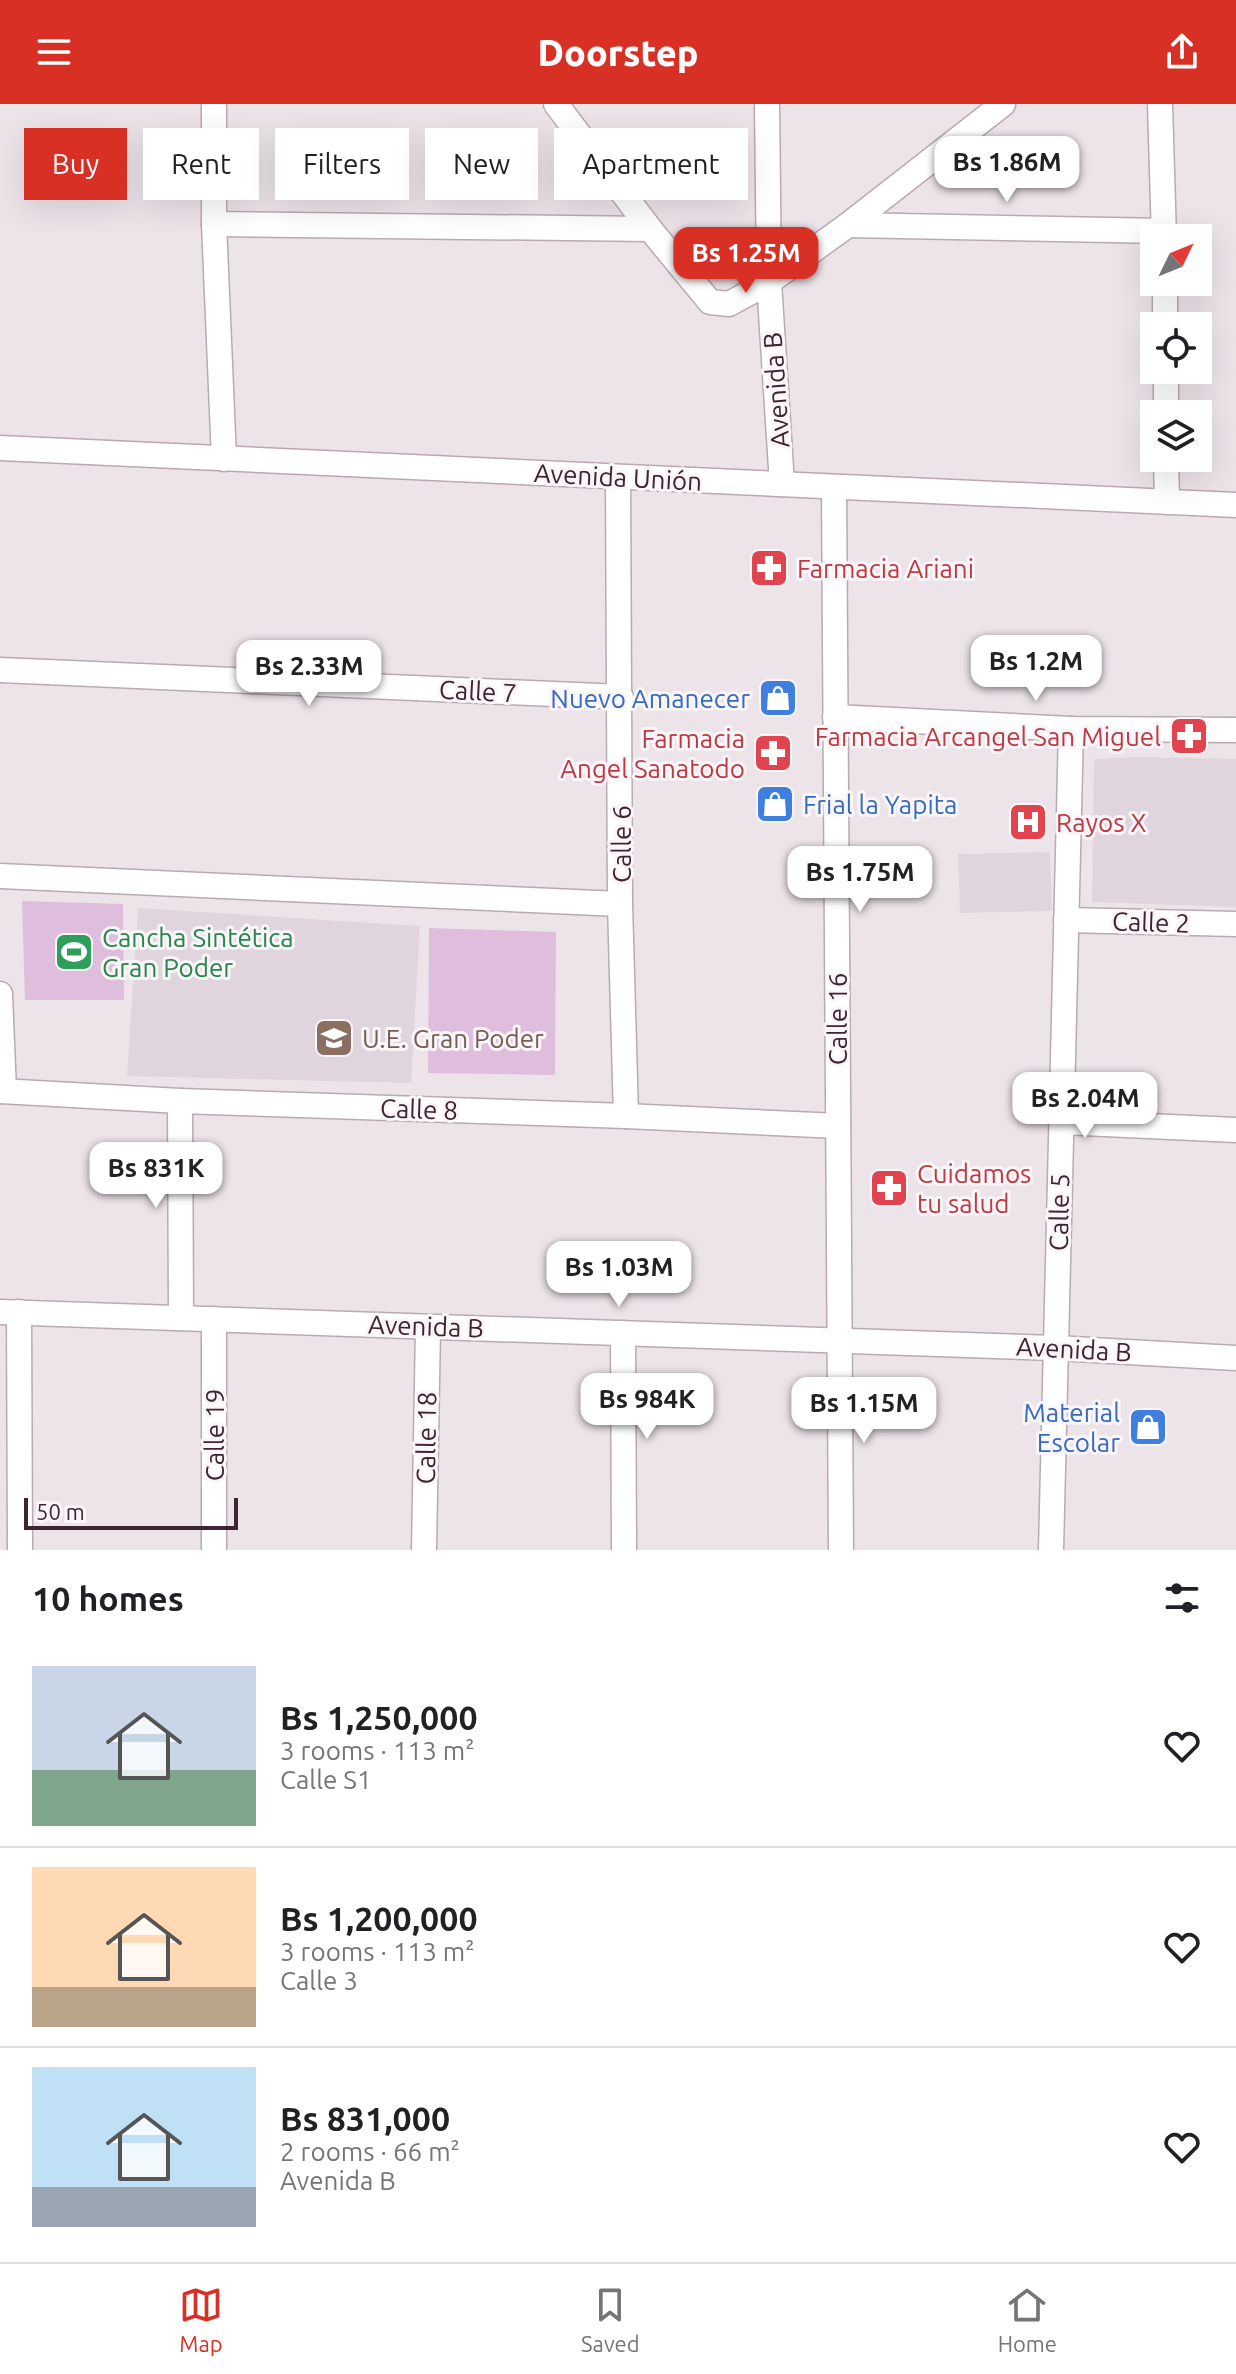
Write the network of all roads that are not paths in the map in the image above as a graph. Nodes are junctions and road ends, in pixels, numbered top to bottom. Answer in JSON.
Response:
{"nodes":[{"id":1,"x":214,"y":104,"type":"edge"},
{"id":2,"x":556,"y":104,"type":"edge"},
{"id":3,"x":767,"y":104,"type":"edge"},
{"id":4,"x":1003,"y":104,"type":"edge"},
{"id":5,"x":1160,"y":104,"type":"edge"},
{"id":6,"x":214,"y":224,"type":"junction"},
{"id":7,"x":1164,"y":224,"type":"edge"},
{"id":8,"x":848,"y":225,"type":"junction"},
{"id":9,"x":650,"y":229,"type":"junction"},
{"id":10,"x":1140,"y":233,"type":"edge"},
{"id":11,"x":769,"y":282,"type":"junction"},
{"id":12,"x":0,"y":448,"type":"edge"},
{"id":13,"x":224,"y":459,"type":"junction"},
{"id":14,"x":1166,"y":472,"type":"edge"},
{"id":15,"x":618,"y":477,"type":"junction"},
{"id":16,"x":782,"y":484,"type":"junction"},
{"id":17,"x":834,"y":487,"type":"junction"},
{"id":18,"x":1167,"y":502,"type":"junction"},
{"id":19,"x":1236,"y":505,"type":"edge"},
{"id":20,"x":0,"y":670,"type":"edge"},
{"id":21,"x":621,"y":697,"type":"junction"},
{"id":22,"x":835,"y":717,"type":"junction"},
{"id":23,"x":1071,"y":729,"type":"junction"},
{"id":24,"x":1236,"y":730,"type":"edge"},
{"id":25,"x":0,"y":876,"type":"edge"},
{"id":26,"x":620,"y":904,"type":"junction"},
{"id":27,"x":1066,"y":920,"type":"junction"},
{"id":28,"x":1236,"y":924,"type":"edge"},
{"id":29,"x":0,"y":994,"type":"edge"},
{"id":30,"x":2,"y":1091,"type":"edge"},
{"id":31,"x":180,"y":1101,"type":"junction"},
{"id":32,"x":626,"y":1116,"type":"junction"},
{"id":33,"x":1061,"y":1122,"type":"junction"},
{"id":34,"x":838,"y":1126,"type":"junction"},
{"id":35,"x":1236,"y":1130,"type":"edge"},
{"id":36,"x":10,"y":1312,"type":"edge"},
{"id":37,"x":181,"y":1318,"type":"junction"},
{"id":38,"x":214,"y":1319,"type":"junction"},
{"id":39,"x":428,"y":1327,"type":"junction"},
{"id":40,"x":623,"y":1333,"type":"junction"},
{"id":41,"x":839,"y":1340,"type":"junction"},
{"id":42,"x":1056,"y":1348,"type":"junction"},
{"id":43,"x":1236,"y":1358,"type":"edge"},
{"id":44,"x":20,"y":1550,"type":"edge"},
{"id":45,"x":214,"y":1550,"type":"edge"},
{"id":46,"x":424,"y":1550,"type":"edge"},
{"id":47,"x":624,"y":1550,"type":"edge"},
{"id":48,"x":841,"y":1550,"type":"edge"},
{"id":49,"x":1051,"y":1550,"type":"edge"}],
"edges":[{"from":1,"to":6,"type":"street"},
{"from":2,"to":9,"type":"street"},
{"from":3,"to":11,"type":"street","name":"Avenida B"},
{"from":4,"to":8,"type":"street"},
{"from":5,"to":7,"type":"street"},
{"from":6,"to":9,"type":"street"},
{"from":6,"to":13,"type":"street"},
{"from":8,"to":10,"type":"street"},
{"from":8,"to":11,"type":"street"},
{"from":9,"to":11,"type":"street"},
{"from":11,"to":16,"type":"street","name":"Avenida B"},
{"from":12,"to":13,"type":"street","name":"Avenida Unión"},
{"from":13,"to":15,"type":"street","name":"Avenida Unión"},
{"from":14,"to":18,"type":"street"},
{"from":15,"to":16,"type":"street","name":"Avenida Unión"},
{"from":15,"to":21,"type":"street","name":"Calle 6"},
{"from":16,"to":17,"type":"street","name":"Avenida Unión"},
{"from":17,"to":18,"type":"street","name":"Avenida Unión"},
{"from":17,"to":22,"type":"street","name":"Calle 16"},
{"from":18,"to":19,"type":"street","name":"Avenida Unión"},
{"from":20,"to":21,"type":"street","name":"Calle 7"},
{"from":21,"to":26,"type":"street","name":"Calle 6"},
{"from":22,"to":23,"type":"street"},
{"from":22,"to":34,"type":"street","name":"Calle 16"},
{"from":23,"to":24,"type":"street"},
{"from":23,"to":27,"type":"street","name":"Calle 5"},
{"from":25,"to":26,"type":"street"},
{"from":26,"to":32,"type":"street","name":"Calle 6"},
{"from":27,"to":28,"type":"street","name":"Calle 2"},
{"from":27,"to":33,"type":"street","name":"Calle 5"},
{"from":29,"to":30,"type":"street"},
{"from":30,"to":31,"type":"street","name":"Calle 8"},
{"from":31,"to":32,"type":"street","name":"Calle 8"},
{"from":31,"to":37,"type":"street"},
{"from":32,"to":34,"type":"street","name":"Calle 8"},
{"from":33,"to":35,"type":"street"},
{"from":33,"to":42,"type":"street","name":"Calle 5"},
{"from":34,"to":41,"type":"street","name":"Calle 16"},
{"from":36,"to":37,"type":"street","name":"Avenida B"},
{"from":36,"to":44,"type":"street"},
{"from":37,"to":38,"type":"street","name":"Avenida B"},
{"from":38,"to":39,"type":"street","name":"Avenida B"},
{"from":38,"to":45,"type":"street","name":"Calle 19"},
{"from":39,"to":40,"type":"street","name":"Avenida B"},
{"from":39,"to":46,"type":"street","name":"Calle 18"},
{"from":40,"to":41,"type":"street","name":"Avenida B"},
{"from":40,"to":47,"type":"street"},
{"from":41,"to":42,"type":"street","name":"Avenida B"},
{"from":41,"to":48,"type":"street","name":"Calle 16"},
{"from":42,"to":43,"type":"street","name":"Avenida B"},
{"from":42,"to":49,"type":"street","name":"Calle 5"}]}
